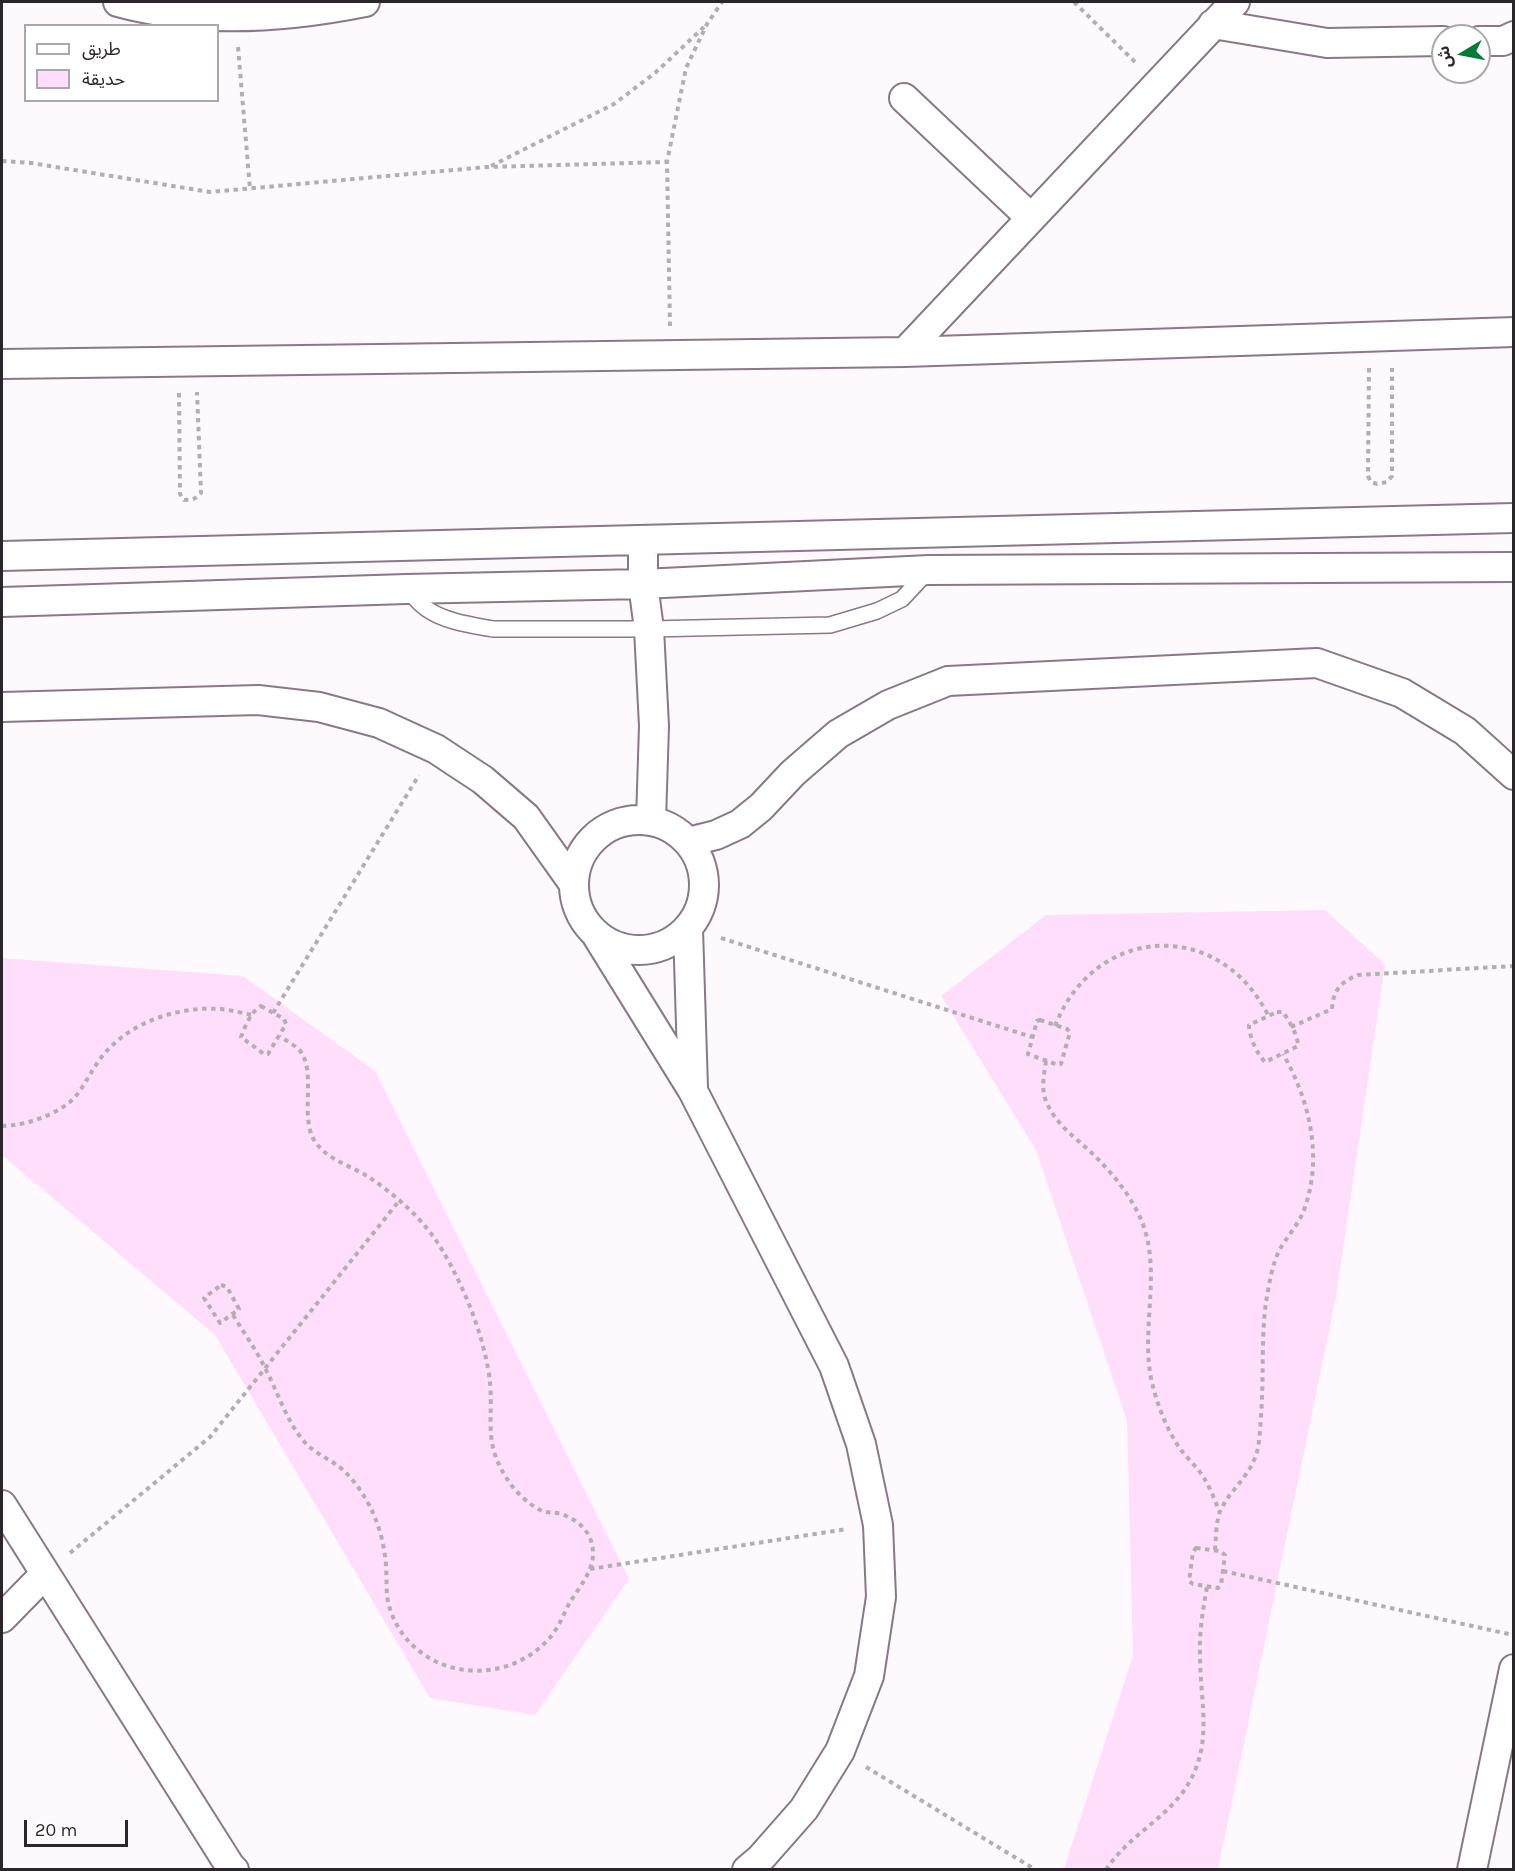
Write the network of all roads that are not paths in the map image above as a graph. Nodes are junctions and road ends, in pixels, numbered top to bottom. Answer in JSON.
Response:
{"nodes":[{"id":1,"x":118,"y":2,"type":"edge"},
{"id":2,"x":365,"y":2,"type":"edge"},
{"id":3,"x":1234,"y":2,"type":"edge"},
{"id":4,"x":1213,"y":24,"type":"junction"},
{"id":5,"x":1514,"y":36,"type":"edge"},
{"id":6,"x":1431,"y":41,"type":"edge"},
{"id":7,"x":1491,"y":41,"type":"edge"},
{"id":8,"x":904,"y":98,"type":"dead end"},
{"id":9,"x":1031,"y":218,"type":"junction"},
{"id":10,"x":1514,"y":332,"type":"edge"},
{"id":11,"x":905,"y":352,"type":"junction"},
{"id":12,"x":2,"y":364,"type":"edge"},
{"id":13,"x":1514,"y":518,"type":"edge"},
{"id":14,"x":643,"y":540,"type":"junction"},
{"id":15,"x":2,"y":556,"type":"edge"},
{"id":16,"x":1514,"y":567,"type":"edge"},
{"id":17,"x":929,"y":570,"type":"junction"},
{"id":18,"x":643,"y":584,"type":"junction"},
{"id":19,"x":406,"y":589,"type":"junction"},
{"id":20,"x":2,"y":602,"type":"edge"},
{"id":21,"x":649,"y":629,"type":"junction"},
{"id":22,"x":2,"y":707,"type":"edge"},
{"id":23,"x":1514,"y":775,"type":"edge"},
{"id":24,"x":651,"y":820,"type":"junction"},
{"id":25,"x":688,"y":842,"type":"junction"},
{"id":26,"x":573,"y":883,"type":"junction"},
{"id":27,"x":692,"y":922,"type":"junction"},
{"id":28,"x":597,"y":936,"type":"junction"},
{"id":29,"x":693,"y":1090,"type":"junction"},
{"id":30,"x":2,"y":1505,"type":"edge"},
{"id":31,"x":44,"y":1575,"type":"junction"},
{"id":32,"x":2,"y":1618,"type":"edge"},
{"id":33,"x":1514,"y":1669,"type":"edge"},
{"id":34,"x":234,"y":1869,"type":"edge"},
{"id":35,"x":747,"y":1869,"type":"edge"},
{"id":36,"x":1472,"y":1869,"type":"edge"}],
"edges":[{"from":1,"to":2,"type":"street"},
{"from":3,"to":4,"type":"street"},
{"from":4,"to":6,"type":"street"},
{"from":4,"to":9,"type":"street"},
{"from":5,"to":7,"type":"street"},
{"from":8,"to":9,"type":"street"},
{"from":9,"to":11,"type":"street"},
{"from":10,"to":11,"type":"street"},
{"from":11,"to":12,"type":"street"},
{"from":13,"to":14,"type":"street"},
{"from":14,"to":15,"type":"street"},
{"from":14,"to":18,"type":"street"},
{"from":16,"to":17,"type":"street"},
{"from":17,"to":18,"type":"street"},
{"from":17,"to":21,"type":"lane"},
{"from":18,"to":19,"type":"street"},
{"from":18,"to":21,"type":"street"},
{"from":19,"to":20,"type":"street"},
{"from":19,"to":21,"type":"lane"},
{"from":21,"to":24,"type":"street"},
{"from":22,"to":26,"type":"street"},
{"from":23,"to":25,"type":"street"},
{"from":24,"to":25,"type":"street"},
{"from":24,"to":26,"type":"street"},
{"from":25,"to":27,"type":"street"},
{"from":26,"to":28,"type":"street"},
{"from":27,"to":28,"type":"street"},
{"from":27,"to":29,"type":"street"},
{"from":28,"to":29,"type":"street"},
{"from":29,"to":35,"type":"street"},
{"from":30,"to":31,"type":"street"},
{"from":31,"to":32,"type":"street"},
{"from":31,"to":34,"type":"street"},
{"from":33,"to":36,"type":"street"}]}
